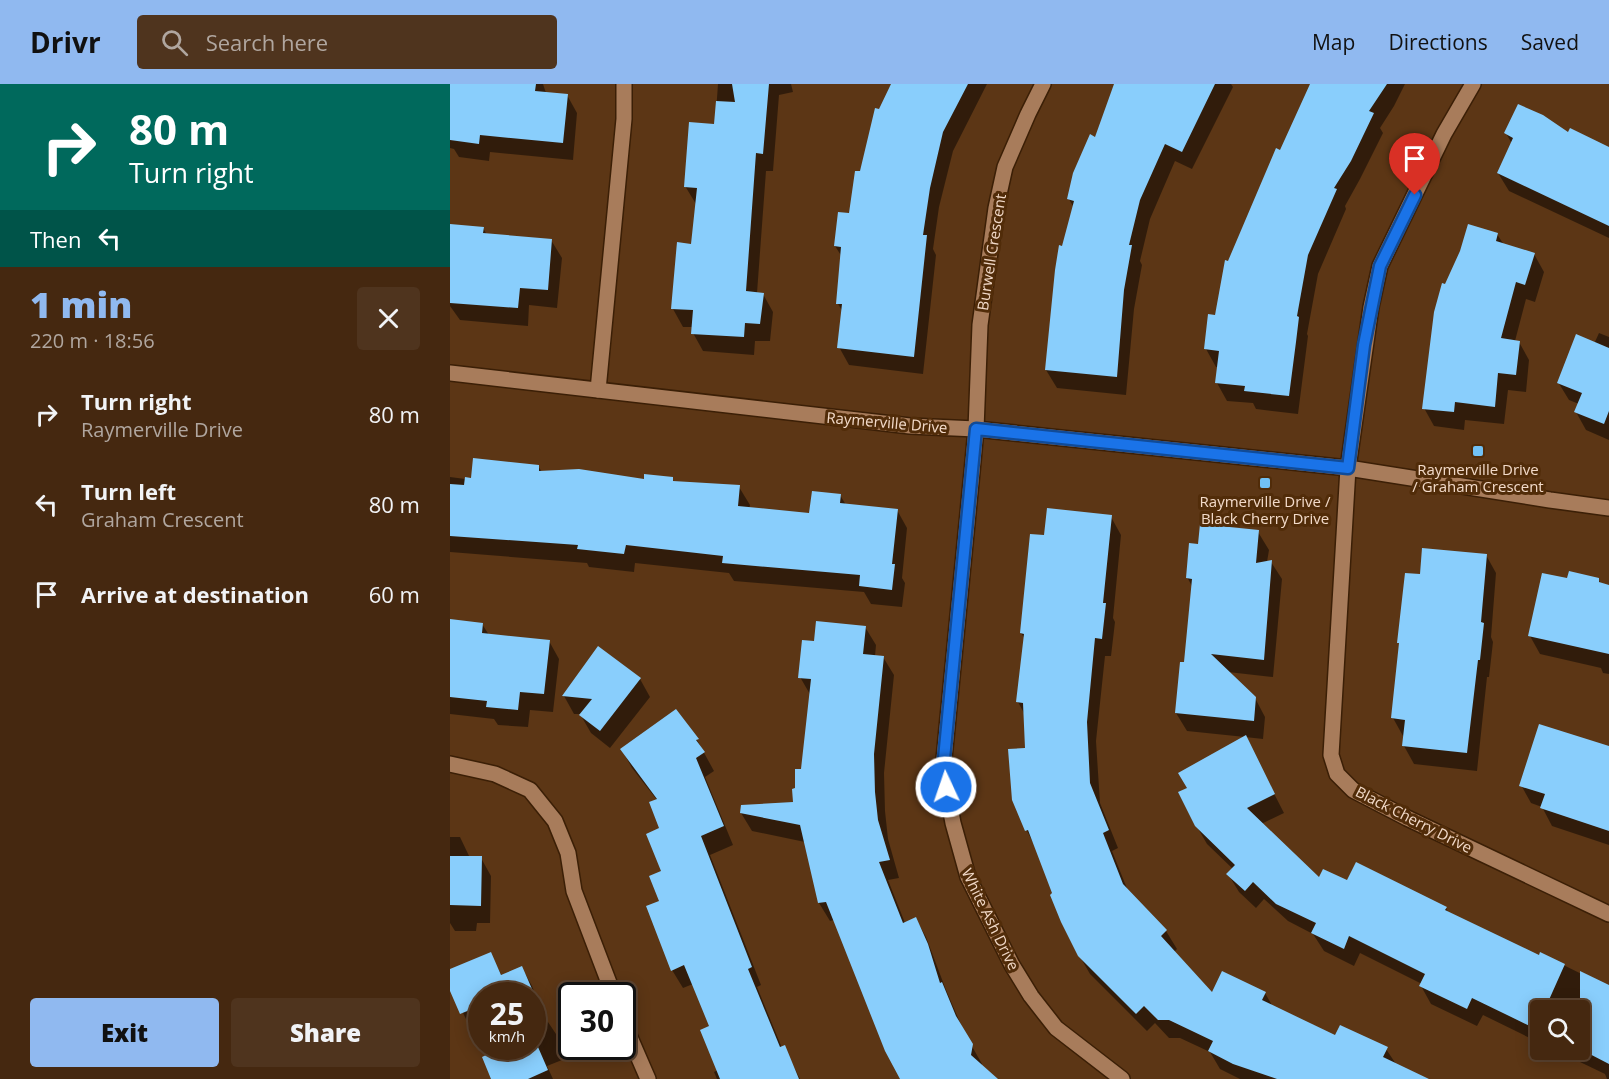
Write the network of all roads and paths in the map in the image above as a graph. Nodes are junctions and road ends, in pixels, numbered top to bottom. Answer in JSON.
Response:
{"nodes":[{"id":1,"x":624,"y":84,"type":"edge"},
{"id":2,"x":1043,"y":84,"type":"edge"},
{"id":3,"x":1473,"y":84,"type":"edge"},
{"id":4,"x":450,"y":374,"type":"edge"},
{"id":5,"x":598,"y":390,"type":"junction"},
{"id":6,"x":976,"y":429,"type":"junction"},
{"id":7,"x":1348,"y":468,"type":"junction"},
{"id":8,"x":1609,"y":508,"type":"edge"},
{"id":9,"x":450,"y":764,"type":"edge"},
{"id":10,"x":1609,"y":914,"type":"edge"},
{"id":11,"x":609,"y":982,"type":"edge"},
{"id":12,"x":636,"y":1051,"type":"edge"},
{"id":13,"x":648,"y":1079,"type":"edge"},
{"id":14,"x":1122,"y":1079,"type":"edge"}],
"edges":[{"from":1,"to":5,"type":"street"},
{"from":2,"to":6,"type":"street","name":"Burwell Crescent"},
{"from":3,"to":7,"type":"street","name":"Black Cherry Drive"},
{"from":4,"to":5,"type":"street","name":"Raymerville Drive"},
{"from":5,"to":6,"type":"street","name":"Raymerville Drive"},
{"from":6,"to":7,"type":"street","name":"Raymerville Drive"},
{"from":6,"to":14,"type":"street","name":"White Ash Drive"},
{"from":7,"to":8,"type":"street","name":"Raymerville Drive"},
{"from":7,"to":10,"type":"street","name":"Black Cherry Drive"},
{"from":9,"to":11,"type":"street"},
{"from":12,"to":13,"type":"street"}]}
